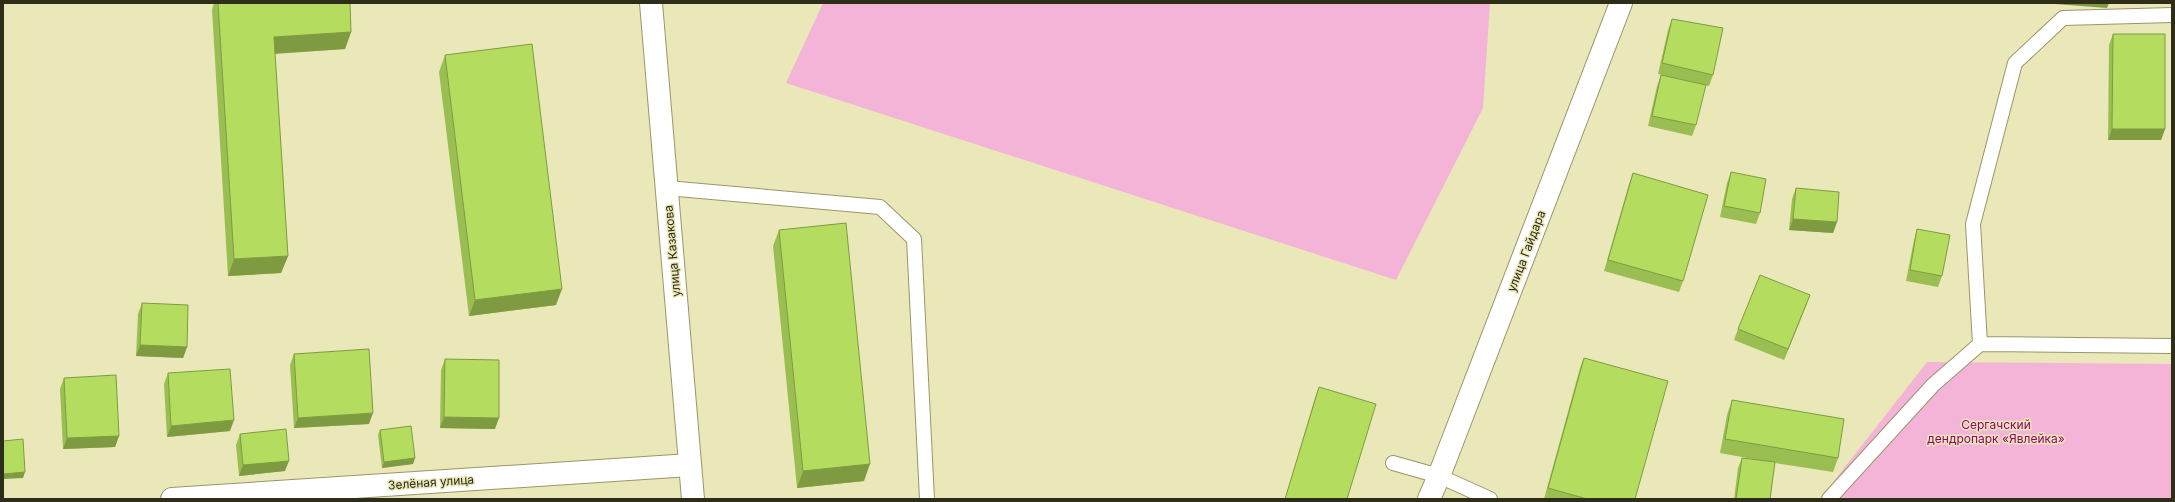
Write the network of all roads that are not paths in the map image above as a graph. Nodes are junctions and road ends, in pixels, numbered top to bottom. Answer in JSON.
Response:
{"nodes":[{"id":1,"x":651,"y":3,"type":"edge"},
{"id":2,"x":1621,"y":3,"type":"edge"},
{"id":3,"x":2172,"y":15,"type":"edge"},
{"id":4,"x":666,"y":188,"type":"junction"},
{"id":5,"x":1980,"y":344,"type":"junction"},
{"id":6,"x":2172,"y":346,"type":"edge"},
{"id":7,"x":1393,"y":463,"type":"dead end"},
{"id":8,"x":690,"y":465,"type":"junction"},
{"id":9,"x":1439,"y":476,"type":"junction"},
{"id":10,"x":172,"y":499,"type":"edge"},
{"id":11,"x":693,"y":499,"type":"edge"},
{"id":12,"x":926,"y":499,"type":"edge"},
{"id":13,"x":1429,"y":499,"type":"edge"},
{"id":14,"x":1490,"y":499,"type":"edge"},
{"id":15,"x":1829,"y":499,"type":"edge"}],
"edges":[{"from":1,"to":4,"type":"street","name":"улица Казакова"},
{"from":2,"to":9,"type":"street","name":"улица Гайдара"},
{"from":3,"to":5,"type":"lane"},
{"from":4,"to":8,"type":"street","name":"улица Казакова"},
{"from":4,"to":12,"type":"lane"},
{"from":5,"to":6,"type":"lane"},
{"from":5,"to":15,"type":"lane"},
{"from":7,"to":9,"type":"lane"},
{"from":8,"to":10,"type":"street","name":"Зелёная улица"},
{"from":8,"to":11,"type":"street","name":"улица Казакова"},
{"from":9,"to":13,"type":"street","name":"улица Гайдара"},
{"from":9,"to":14,"type":"lane"}]}
